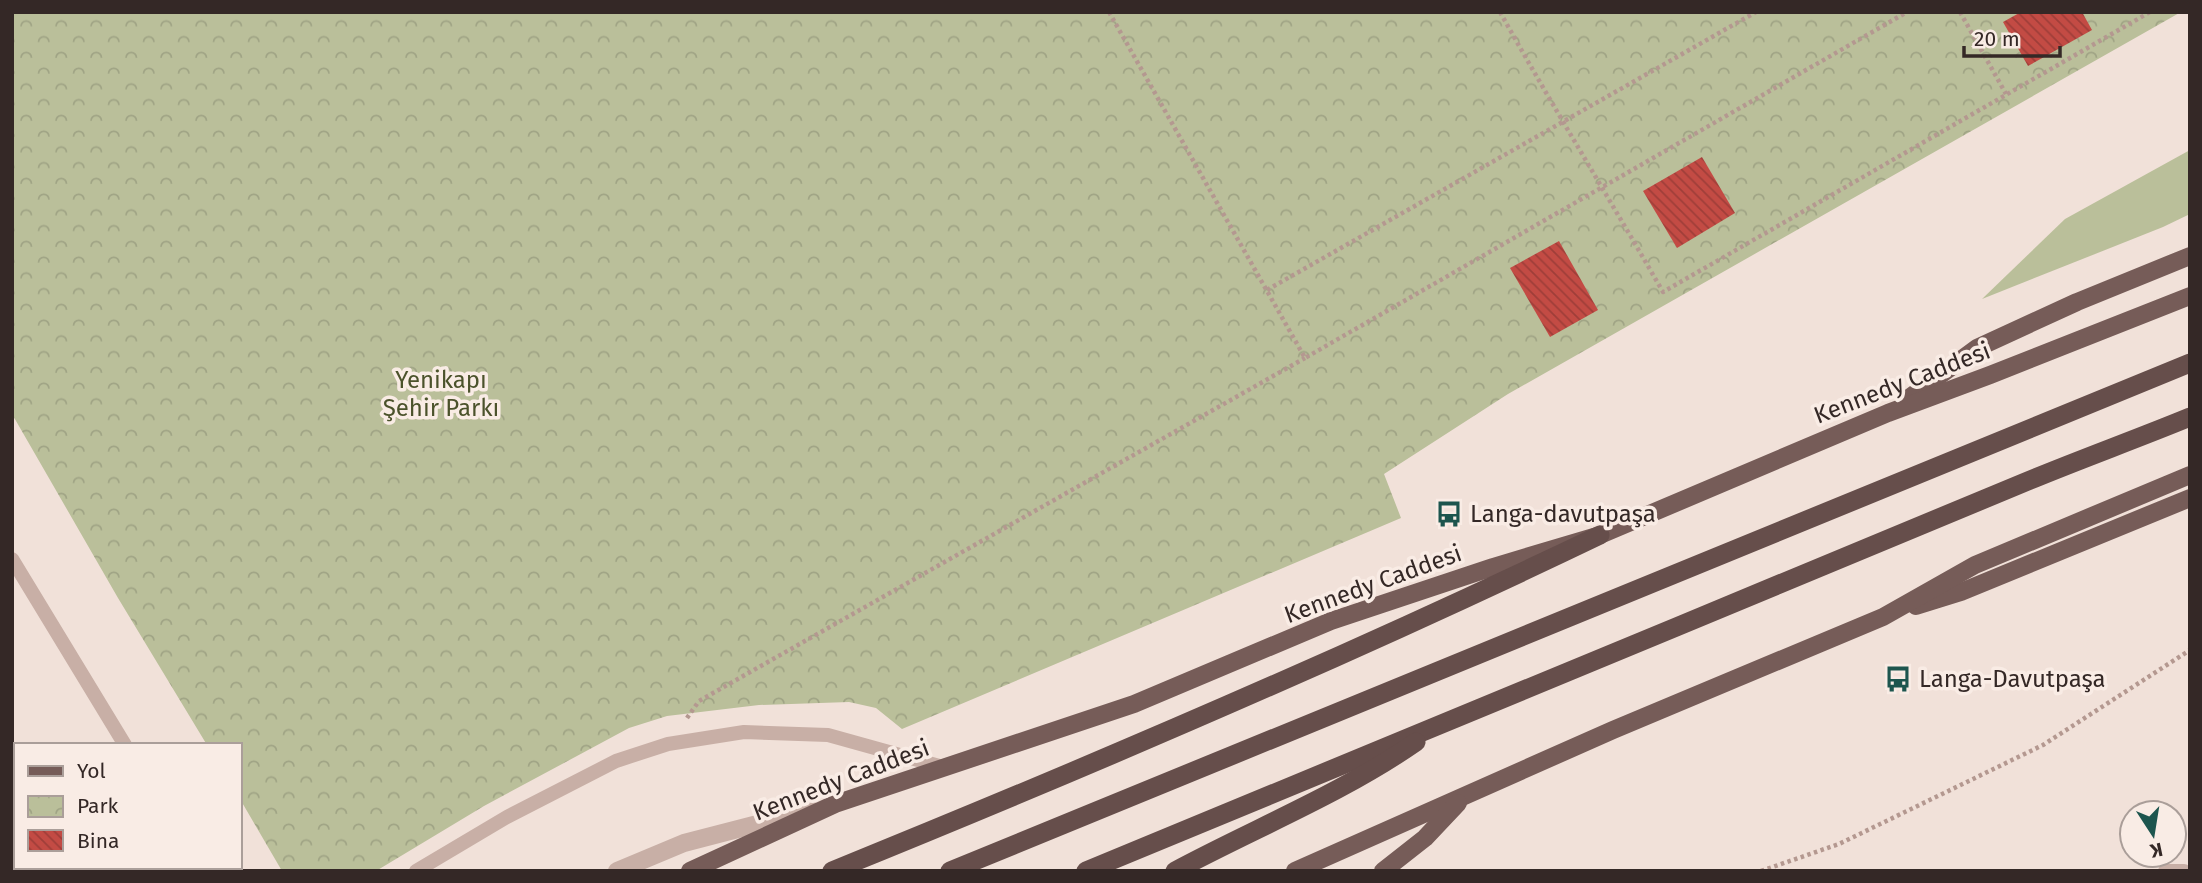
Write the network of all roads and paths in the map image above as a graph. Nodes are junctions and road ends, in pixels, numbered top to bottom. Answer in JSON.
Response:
{"nodes":[{"id":1,"x":1109,"y":12,"type":"edge"},
{"id":2,"x":1500,"y":12,"type":"edge"},
{"id":3,"x":1756,"y":12,"type":"edge"},
{"id":4,"x":1907,"y":12,"type":"edge"},
{"id":5,"x":1961,"y":12,"type":"edge"},
{"id":6,"x":2150,"y":12,"type":"edge"},
{"id":7,"x":2006,"y":94,"type":"junction"},
{"id":8,"x":1561,"y":122,"type":"junction"},
{"id":9,"x":1603,"y":188,"type":"junction"},
{"id":10,"x":2190,"y":256,"type":"edge"},
{"id":11,"x":1267,"y":290,"type":"junction"},
{"id":12,"x":2190,"y":296,"type":"edge"},
{"id":13,"x":1305,"y":358,"type":"junction"},
{"id":14,"x":2190,"y":363,"type":"edge"},
{"id":15,"x":1888,"y":413,"type":"junction"},
{"id":16,"x":2190,"y":417,"type":"edge"},
{"id":17,"x":2190,"y":475,"type":"edge"},
{"id":18,"x":2190,"y":498,"type":"edge"},
{"id":19,"x":1600,"y":535,"type":"junction"},
{"id":20,"x":12,"y":559,"type":"edge"},
{"id":21,"x":1883,"y":617,"type":"junction"},
{"id":22,"x":2190,"y":650,"type":"edge"},
{"id":23,"x":1449,"y":719,"type":"junction"},
{"id":24,"x":124,"y":743,"type":"edge"},
{"id":25,"x":668,"y":744,"type":"junction"},
{"id":26,"x":943,"y":767,"type":"junction"},
{"id":27,"x":1463,"y":797,"type":"junction"},
{"id":28,"x":835,"y":804,"type":"junction"},
{"id":29,"x":416,"y":871,"type":"edge"},
{"id":30,"x":617,"y":871,"type":"edge"},
{"id":31,"x":690,"y":871,"type":"edge"},
{"id":32,"x":832,"y":871,"type":"edge"},
{"id":33,"x":950,"y":871,"type":"edge"},
{"id":34,"x":1086,"y":871,"type":"edge"},
{"id":35,"x":1175,"y":871,"type":"edge"},
{"id":36,"x":1295,"y":871,"type":"edge"},
{"id":37,"x":1383,"y":871,"type":"edge"},
{"id":38,"x":1761,"y":871,"type":"edge"},
{"id":39,"x":2165,"y":871,"type":"edge"},
{"id":40,"x":2184,"y":871,"type":"edge"}],
"edges":[{"from":1,"to":11,"type":"path"},
{"from":2,"to":8,"type":"path"},
{"from":3,"to":8,"type":"path"},
{"from":4,"to":9,"type":"path"},
{"from":5,"to":7,"type":"path"},
{"from":6,"to":7,"type":"path"},
{"from":7,"to":9,"type":"path"},
{"from":8,"to":9,"type":"path"},
{"from":8,"to":11,"type":"path"},
{"from":9,"to":13,"type":"path"},
{"from":10,"to":15,"type":"main road"},
{"from":11,"to":13,"type":"path"},
{"from":12,"to":15,"type":"main road","name":"Kennedy Caddesi"},
{"from":13,"to":25,"type":"path"},
{"from":14,"to":33,"type":"highway"},
{"from":15,"to":19,"type":"main road","name":"Kennedy Caddesi"},
{"from":16,"to":23,"type":"highway"},
{"from":17,"to":21,"type":"main road"},
{"from":18,"to":21,"type":"main road"},
{"from":19,"to":26,"type":"main road","name":"Kennedy Caddesi"},
{"from":19,"to":32,"type":"highway"},
{"from":20,"to":24,"type":"lane"},
{"from":21,"to":27,"type":"main road"},
{"from":22,"to":38,"type":"path"},
{"from":23,"to":34,"type":"highway"},
{"from":23,"to":35,"type":"highway"},
{"from":25,"to":26,"type":"lane"},
{"from":25,"to":29,"type":"lane"},
{"from":26,"to":28,"type":"main road","name":"Kennedy Caddesi"},
{"from":27,"to":36,"type":"main road"},
{"from":27,"to":37,"type":"main road"},
{"from":28,"to":30,"type":"street"},
{"from":28,"to":31,"type":"main road","name":"Kennedy Caddesi"},
{"from":39,"to":40,"type":"lane"}]}
